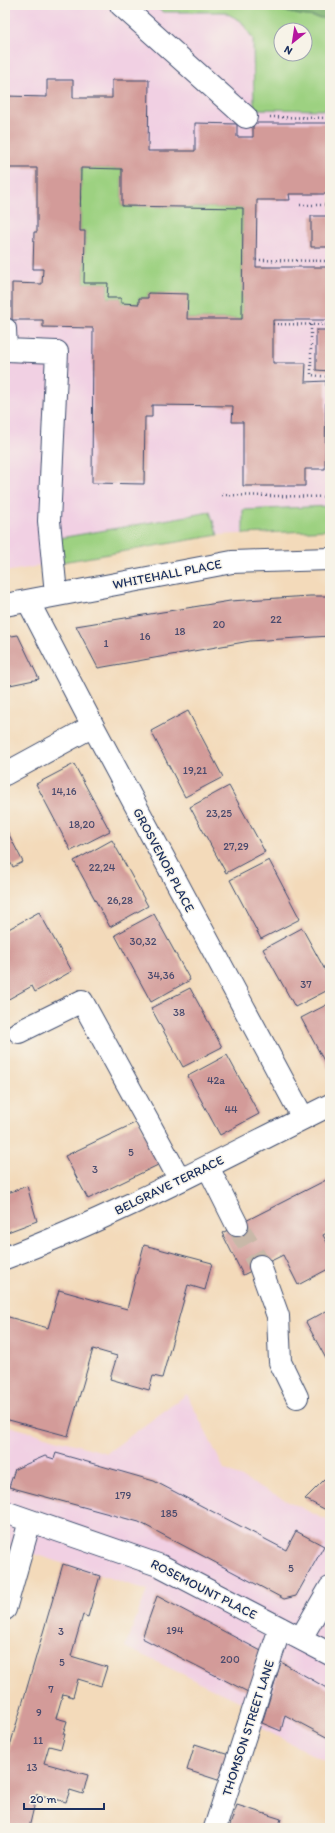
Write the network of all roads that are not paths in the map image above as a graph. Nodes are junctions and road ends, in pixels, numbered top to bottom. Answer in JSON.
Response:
{"nodes":[{"id":1,"x":121,"y":5,"type":"edge"},
{"id":2,"x":246,"y":117,"type":"road end"},
{"id":3,"x":5,"y":329,"type":"edge"},
{"id":4,"x":330,"y":558,"type":"edge"},
{"id":5,"x":56,"y":594,"type":"junction"},
{"id":6,"x":28,"y":601,"type":"junction"},
{"id":7,"x":5,"y":605,"type":"edge"},
{"id":8,"x":93,"y":726,"type":"junction"},
{"id":9,"x":5,"y":774,"type":"edge"},
{"id":10,"x":19,"y":1032,"type":"dead end"},
{"id":11,"x":330,"y":1105,"type":"edge"},
{"id":12,"x":303,"y":1118,"type":"junction"},
{"id":13,"x":208,"y":1167,"type":"junction"},
{"id":14,"x":180,"y":1180,"type":"junction"},
{"id":15,"x":237,"y":1225,"type":"tunnel mouth"},
{"id":16,"x":5,"y":1258,"type":"edge"},
{"id":17,"x":260,"y":1266,"type":"tunnel mouth"},
{"id":18,"x":297,"y":1397,"type":"dead end"},
{"id":19,"x":5,"y":1512,"type":"edge"},
{"id":20,"x":30,"y":1521,"type":"junction"},
{"id":21,"x":330,"y":1588,"type":"edge"},
{"id":22,"x":5,"y":1610,"type":"edge"},
{"id":23,"x":280,"y":1628,"type":"junction"},
{"id":24,"x":300,"y":1638,"type":"junction"},
{"id":25,"x":330,"y":1654,"type":"edge"},
{"id":26,"x":215,"y":1828,"type":"edge"}],
"edges":[{"from":1,"to":2,"type":"street"},
{"from":3,"to":5,"type":"street"},
{"from":4,"to":5,"type":"street","name":"WHITEHALL PLACE"},
{"from":5,"to":6,"type":"street","name":"WHITEHALL PLACE"},
{"from":6,"to":7,"type":"street","name":"WHITEHALL PLACE"},
{"from":6,"to":8,"type":"street","name":"GROSVENOR PLACE"},
{"from":8,"to":9,"type":"street"},
{"from":8,"to":12,"type":"street","name":"GROSVENOR PLACE"},
{"from":10,"to":14,"type":"street"},
{"from":11,"to":12,"type":"street","name":"BELGRAVE TERRACE"},
{"from":12,"to":13,"type":"street","name":"BELGRAVE TERRACE"},
{"from":13,"to":14,"type":"street","name":"BELGRAVE TERRACE"},
{"from":13,"to":15,"type":"street"},
{"from":14,"to":16,"type":"street","name":"BELGRAVE TERRACE"},
{"from":17,"to":18,"type":"street"},
{"from":19,"to":20,"type":"street","name":"ROSEMOUNT PLACE"},
{"from":20,"to":22,"type":"street"},
{"from":20,"to":23,"type":"street","name":"ROSEMOUNT PLACE"},
{"from":21,"to":24,"type":"street"},
{"from":23,"to":24,"type":"street","name":"ROSEMOUNT PLACE"},
{"from":23,"to":26,"type":"street","name":"THOMSON STREET LANE"},
{"from":24,"to":25,"type":"street","name":"ROSEMOUNT PLACE"}]}
